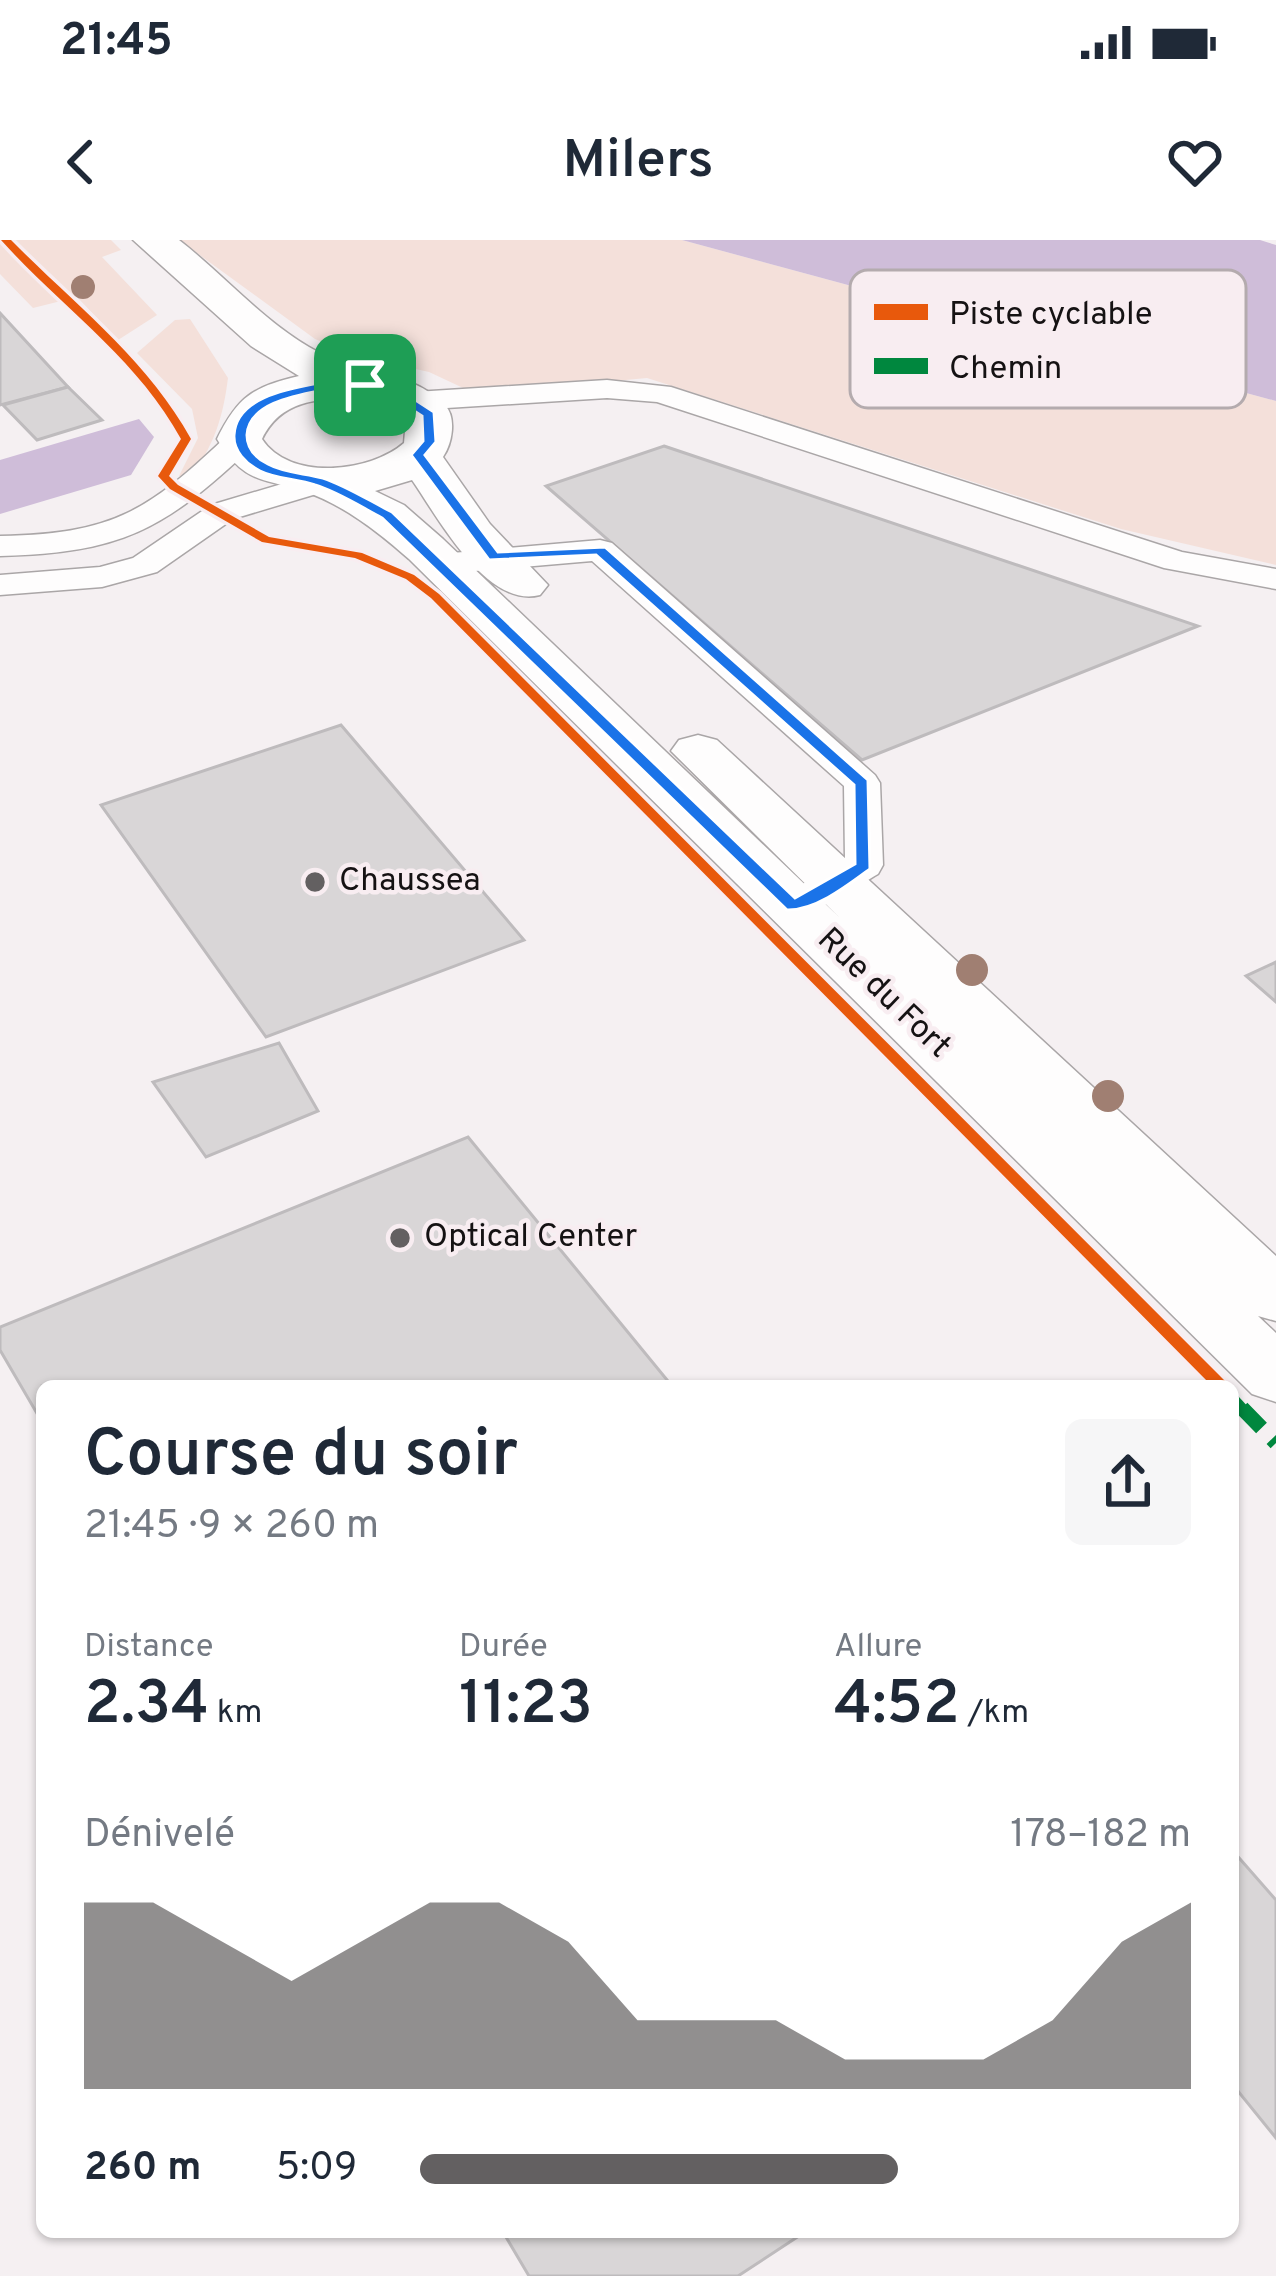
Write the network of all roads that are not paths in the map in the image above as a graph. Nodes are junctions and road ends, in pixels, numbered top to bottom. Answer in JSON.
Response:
{"nodes":[{"id":1,"x":125,"y":240,"type":"edge"},
{"id":2,"x":153,"y":240,"type":"edge"},
{"id":3,"x":365,"y":385,"type":"junction"},
{"id":4,"x":579,"y":392,"type":"junction"},
{"id":5,"x":248,"y":425,"type":"junction"},
{"id":6,"x":421,"y":433,"type":"junction"},
{"id":7,"x":322,"y":482,"type":"junction"},
{"id":8,"x":0,"y":546,"type":"edge"},
{"id":9,"x":467,"y":560,"type":"junction"},
{"id":10,"x":1276,"y":579,"type":"edge"},
{"id":11,"x":0,"y":585,"type":"edge"},
{"id":12,"x":816,"y":895,"type":"junction"},
{"id":13,"x":1276,"y":1296,"type":"edge"},
{"id":14,"x":1276,"y":1375,"type":"edge"}],
"edges":[{"from":1,"to":5,"type":"main road","name":"Rue du Fort"},
{"from":2,"to":3,"type":"main road"},
{"from":3,"to":5,"type":"main road"},
{"from":3,"to":6,"type":"main road"},
{"from":4,"to":6,"type":"lane"},
{"from":4,"to":6,"type":"lane"},
{"from":4,"to":10,"type":"lane"},
{"from":5,"to":7,"type":"main road","name":"Rue du Fort"},
{"from":5,"to":8,"type":"lane"},
{"from":6,"to":7,"type":"main road","name":"Rue du Fort"},
{"from":6,"to":9,"type":"main road","name":"Rue du Fort"},
{"from":7,"to":9,"type":"main road","name":"Rue du Fort"},
{"from":7,"to":11,"type":"lane"},
{"from":9,"to":12,"type":"main road","name":"Rue du Fort"},
{"from":9,"to":12,"type":"lane"},
{"from":12,"to":13,"type":"main road","name":"Rue du Fort"},
{"from":12,"to":14,"type":"main road","name":"Rue du Fort"}]}
